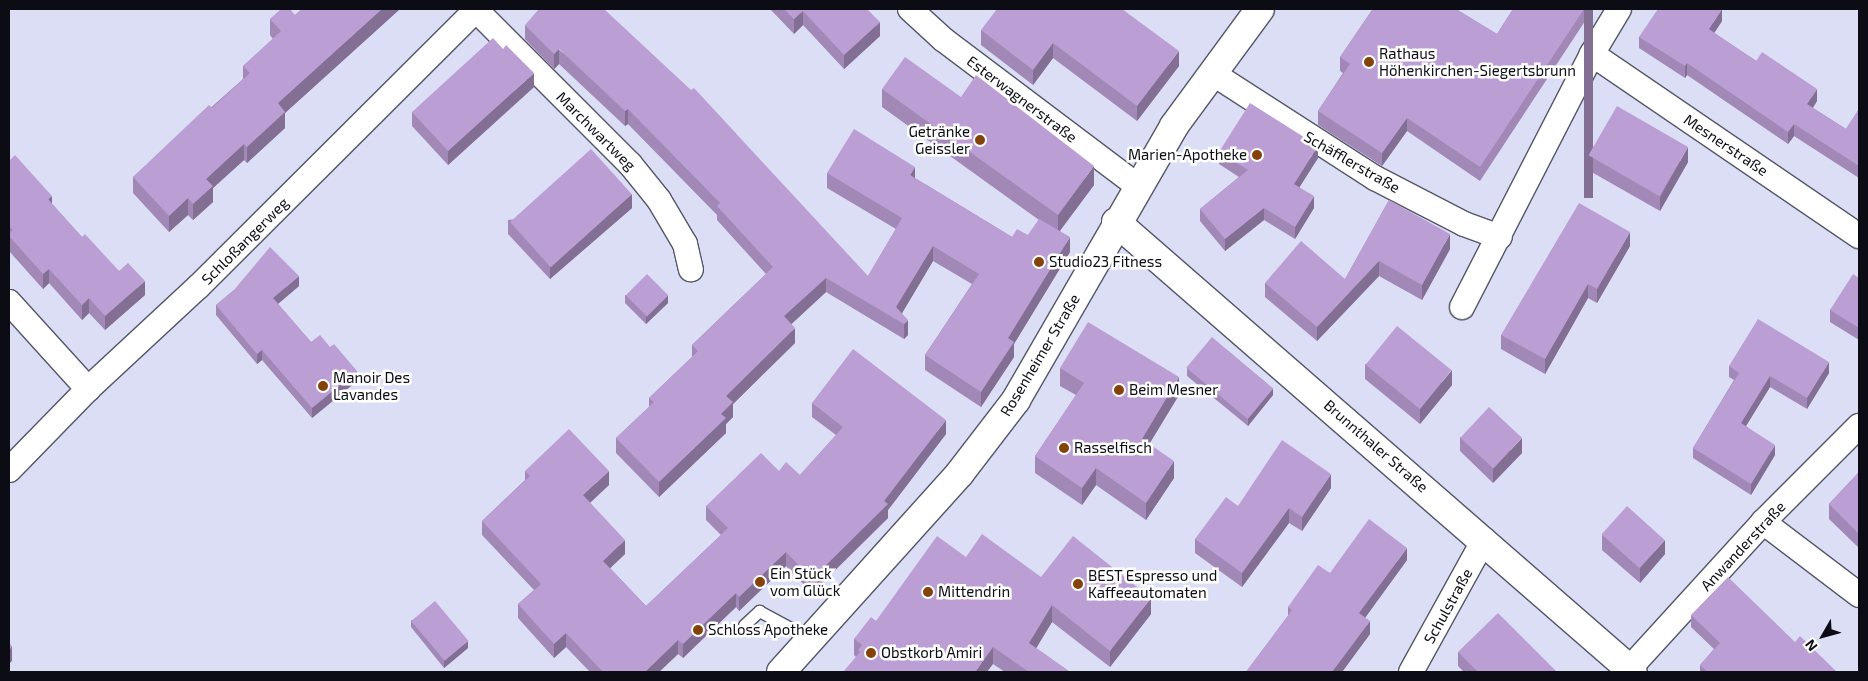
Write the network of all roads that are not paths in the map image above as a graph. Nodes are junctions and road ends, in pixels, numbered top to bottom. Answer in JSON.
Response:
{"nodes":[{"id":1,"x":910,"y":9,"type":"edge"},
{"id":2,"x":1260,"y":9,"type":"edge"},
{"id":3,"x":1619,"y":9,"type":"edge"},
{"id":4,"x":476,"y":10,"type":"edge"},
{"id":5,"x":1592,"y":54,"type":"junction"},
{"id":6,"x":1212,"y":72,"type":"junction"},
{"id":7,"x":1138,"y":186,"type":"junction"},
{"id":8,"x":1116,"y":222,"type":"junction"},
{"id":9,"x":1859,"y":236,"type":"edge"},
{"id":10,"x":1500,"y":237,"type":"junction"},
{"id":11,"x":690,"y":269,"type":"dead end"},
{"id":12,"x":9,"y":302,"type":"edge"},
{"id":13,"x":1462,"y":307,"type":"dead end"},
{"id":14,"x":88,"y":389,"type":"junction"},
{"id":15,"x":1859,"y":426,"type":"edge"},
{"id":16,"x":9,"y":470,"type":"edge"},
{"id":17,"x":1763,"y":522,"type":"junction"},
{"id":18,"x":1484,"y":540,"type":"junction"},
{"id":19,"x":1859,"y":595,"type":"edge"},
{"id":20,"x":744,"y":625,"type":"dead end"},
{"id":21,"x":813,"y":640,"type":"junction"},
{"id":22,"x":1631,"y":671,"type":"edge"},
{"id":23,"x":781,"y":672,"type":"edge"},
{"id":24,"x":1411,"y":672,"type":"edge"}],
"edges":[{"from":1,"to":7,"type":"street","name":"Esterwagnerstraße"},
{"from":2,"to":6,"type":"street","name":"Rosenheimer Straße"},
{"from":3,"to":5,"type":"street"},
{"from":4,"to":11,"type":"street","name":"Marchwartweg"},
{"from":4,"to":14,"type":"street","name":"Schloßangerweg"},
{"from":5,"to":9,"type":"street","name":"Mesnerstraße"},
{"from":5,"to":10,"type":"street"},
{"from":6,"to":7,"type":"street","name":"Rosenheimer Straße"},
{"from":6,"to":10,"type":"street","name":"Schäfflerstraße"},
{"from":7,"to":8,"type":"street","name":"Rosenheimer Straße"},
{"from":8,"to":18,"type":"street","name":"Brunnthaler Straße"},
{"from":8,"to":21,"type":"street","name":"Rosenheimer Straße"},
{"from":10,"to":13,"type":"street"},
{"from":12,"to":14,"type":"street"},
{"from":14,"to":16,"type":"street","name":"Schloßangerweg"},
{"from":15,"to":17,"type":"street","name":"Anwanderstraße"},
{"from":17,"to":19,"type":"street"},
{"from":17,"to":22,"type":"street","name":"Anwanderstraße"},
{"from":18,"to":22,"type":"street","name":"Brunnthaler Straße"},
{"from":18,"to":24,"type":"street","name":"Schulstraße"},
{"from":20,"to":21,"type":"lane"},
{"from":21,"to":23,"type":"street","name":"Rosenheimer Straße"}]}
